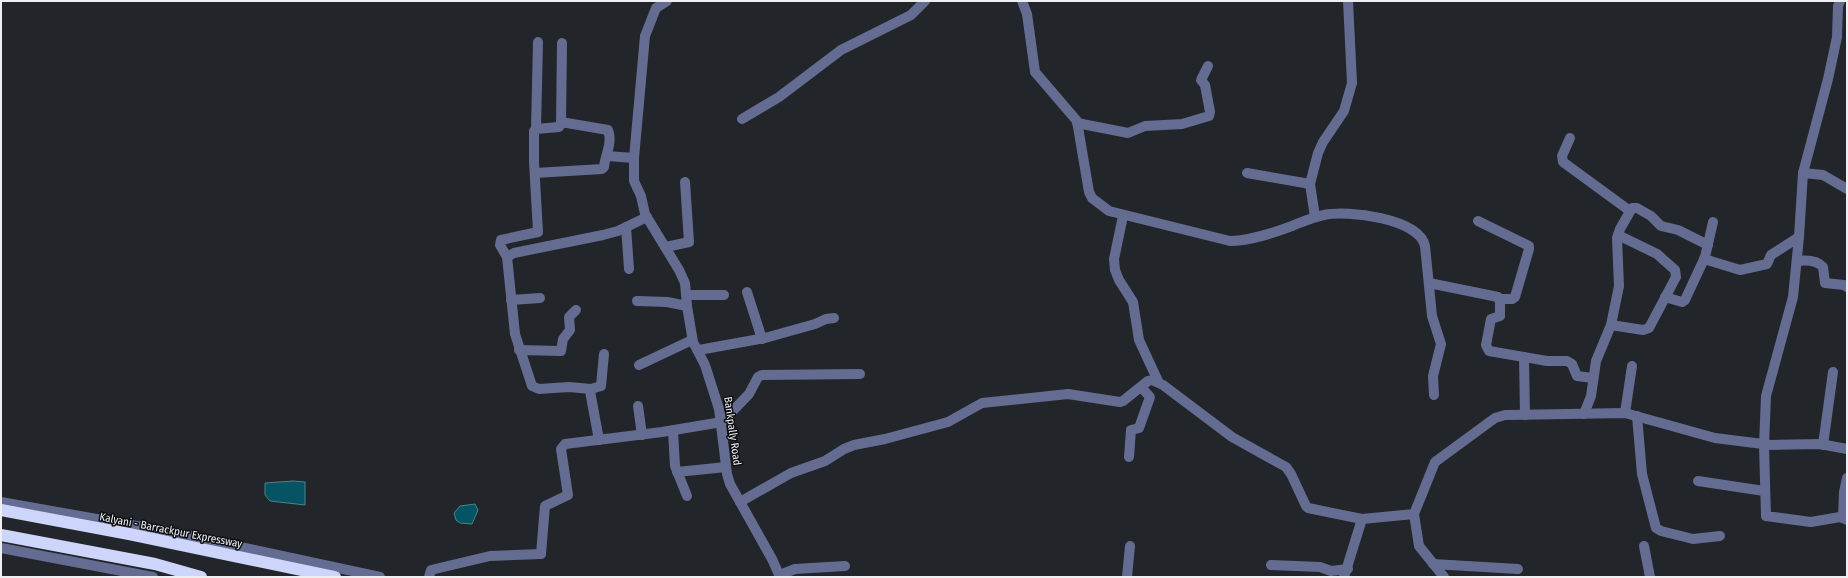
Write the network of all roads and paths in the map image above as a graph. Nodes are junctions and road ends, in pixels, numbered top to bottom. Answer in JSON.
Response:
{"nodes":[{"id":1,"x":667,"y":1,"type":"edge"},
{"id":2,"x":925,"y":1,"type":"edge"},
{"id":3,"x":1022,"y":1,"type":"edge"},
{"id":4,"x":1348,"y":1,"type":"edge"},
{"id":5,"x":1840,"y":1,"type":"edge"},
{"id":6,"x":538,"y":42,"type":"dead end"},
{"id":7,"x":562,"y":43,"type":"dead end"},
{"id":8,"x":1208,"y":66,"type":"dead end"},
{"id":9,"x":742,"y":119,"type":"dead end"},
{"id":10,"x":561,"y":122,"type":"junction"},
{"id":11,"x":1077,"y":123,"type":"junction"},
{"id":12,"x":536,"y":129,"type":"junction"},
{"id":13,"x":1570,"y":138,"type":"dead end"},
{"id":14,"x":607,"y":156,"type":"junction"},
{"id":15,"x":634,"y":158,"type":"junction"},
{"id":16,"x":535,"y":173,"type":"junction"},
{"id":17,"x":1247,"y":173,"type":"dead end"},
{"id":18,"x":1803,"y":173,"type":"junction"},
{"id":19,"x":685,"y":182,"type":"dead end"},
{"id":20,"x":1310,"y":184,"type":"junction"},
{"id":21,"x":1847,"y":189,"type":"edge"},
{"id":22,"x":1630,"y":211,"type":"junction"},
{"id":23,"x":1123,"y":216,"type":"junction"},
{"id":24,"x":647,"y":217,"type":"junction"},
{"id":25,"x":1315,"y":217,"type":"junction"},
{"id":26,"x":1478,"y":221,"type":"dead end"},
{"id":27,"x":1713,"y":222,"type":"dead end"},
{"id":28,"x":626,"y":227,"type":"junction"},
{"id":29,"x":1618,"y":235,"type":"junction"},
{"id":30,"x":1799,"y":237,"type":"junction"},
{"id":31,"x":1708,"y":245,"type":"junction"},
{"id":32,"x":666,"y":247,"type":"junction"},
{"id":33,"x":503,"y":251,"type":"junction"},
{"id":34,"x":1704,"y":259,"type":"junction"},
{"id":35,"x":1797,"y":261,"type":"junction"},
{"id":36,"x":629,"y":269,"type":"dead end"},
{"id":37,"x":1429,"y":283,"type":"junction"},
{"id":38,"x":1847,"y":287,"type":"edge"},
{"id":39,"x":747,"y":292,"type":"dead end"},
{"id":40,"x":687,"y":295,"type":"junction"},
{"id":41,"x":724,"y":295,"type":"dead end"},
{"id":42,"x":1665,"y":297,"type":"junction"},
{"id":43,"x":540,"y":298,"type":"dead end"},
{"id":44,"x":1499,"y":299,"type":"junction"},
{"id":45,"x":511,"y":300,"type":"junction"},
{"id":46,"x":637,"y":302,"type":"dead end"},
{"id":47,"x":687,"y":306,"type":"junction"},
{"id":48,"x":576,"y":310,"type":"dead end"},
{"id":49,"x":834,"y":318,"type":"dead end"},
{"id":50,"x":1611,"y":325,"type":"junction"},
{"id":51,"x":762,"y":339,"type":"junction"},
{"id":52,"x":692,"y":340,"type":"junction"},
{"id":53,"x":519,"y":350,"type":"junction"},
{"id":54,"x":699,"y":350,"type":"junction"},
{"id":55,"x":604,"y":354,"type":"dead end"},
{"id":56,"x":1524,"y":357,"type":"junction"},
{"id":57,"x":639,"y":365,"type":"dead end"},
{"id":58,"x":1632,"y":366,"type":"dead end"},
{"id":59,"x":1833,"y":372,"type":"dead end"},
{"id":60,"x":860,"y":374,"type":"dead end"},
{"id":61,"x":1593,"y":378,"type":"junction"},
{"id":62,"x":1158,"y":381,"type":"junction"},
{"id":63,"x":1141,"y":386,"type":"junction"},
{"id":64,"x":591,"y":389,"type":"junction"},
{"id":65,"x":1434,"y":395,"type":"dead end"},
{"id":66,"x":638,"y":406,"type":"dead end"},
{"id":67,"x":1625,"y":413,"type":"junction"},
{"id":68,"x":1584,"y":414,"type":"junction"},
{"id":69,"x":1525,"y":415,"type":"junction"},
{"id":70,"x":1637,"y":416,"type":"junction"},
{"id":71,"x":722,"y":422,"type":"junction"},
{"id":72,"x":673,"y":430,"type":"junction"},
{"id":73,"x":642,"y":435,"type":"junction"},
{"id":74,"x":599,"y":440,"type":"junction"},
{"id":75,"x":1823,"y":444,"type":"junction"},
{"id":76,"x":1764,"y":445,"type":"junction"},
{"id":77,"x":1847,"y":449,"type":"edge"},
{"id":78,"x":1129,"y":457,"type":"dead end"},
{"id":79,"x":726,"y":467,"type":"junction"},
{"id":80,"x":678,"y":472,"type":"junction"},
{"id":81,"x":1847,"y":478,"type":"edge"},
{"id":82,"x":1698,"y":481,"type":"dead end"},
{"id":83,"x":1764,"y":491,"type":"junction"},
{"id":84,"x":687,"y":496,"type":"dead end"},
{"id":85,"x":1,"y":502,"type":"edge"},
{"id":86,"x":740,"y":502,"type":"junction"},
{"id":87,"x":1,"y":510,"type":"edge"},
{"id":88,"x":1414,"y":514,"type":"junction"},
{"id":89,"x":1845,"y":518,"type":"edge"},
{"id":90,"x":1362,"y":519,"type":"junction"},
{"id":91,"x":1,"y":535,"type":"edge"},
{"id":92,"x":1720,"y":536,"type":"dead end"},
{"id":93,"x":1130,"y":546,"type":"dead end"},
{"id":94,"x":1644,"y":546,"type":"dead end"},
{"id":95,"x":1,"y":548,"type":"edge"},
{"id":96,"x":1433,"y":564,"type":"junction"},
{"id":97,"x":1271,"y":565,"type":"dead end"},
{"id":98,"x":845,"y":566,"type":"dead end"},
{"id":99,"x":1518,"y":569,"type":"dead end"},
{"id":100,"x":1346,"y":573,"type":"edge"},
{"id":101,"x":780,"y":576,"type":"edge"},
{"id":102,"x":154,"y":577,"type":"edge"},
{"id":103,"x":201,"y":577,"type":"edge"},
{"id":104,"x":335,"y":577,"type":"edge"},
{"id":105,"x":380,"y":577,"type":"edge"},
{"id":106,"x":429,"y":577,"type":"edge"},
{"id":107,"x":1127,"y":577,"type":"edge"},
{"id":108,"x":1444,"y":577,"type":"edge"},
{"id":109,"x":1650,"y":577,"type":"edge"}],
"edges":[{"from":1,"to":15,"type":"street","name":"Bankpally Road"},
{"from":2,"to":9,"type":"street"},
{"from":3,"to":11,"type":"street"},
{"from":4,"to":20,"type":"street"},
{"from":5,"to":18,"type":"street"},
{"from":6,"to":12,"type":"street"},
{"from":7,"to":10,"type":"street"},
{"from":8,"to":11,"type":"street"},
{"from":10,"to":12,"type":"street"},
{"from":10,"to":14,"type":"street"},
{"from":11,"to":23,"type":"street"},
{"from":12,"to":16,"type":"street"},
{"from":13,"to":22,"type":"street"},
{"from":14,"to":15,"type":"street"},
{"from":14,"to":16,"type":"street"},
{"from":15,"to":24,"type":"street","name":"Bankpally Road"},
{"from":16,"to":33,"type":"street"},
{"from":17,"to":20,"type":"street"},
{"from":18,"to":21,"type":"street"},
{"from":18,"to":30,"type":"street"},
{"from":19,"to":32,"type":"street"},
{"from":20,"to":25,"type":"street"},
{"from":22,"to":29,"type":"street"},
{"from":22,"to":31,"type":"street"},
{"from":23,"to":25,"type":"street"},
{"from":23,"to":62,"type":"street"},
{"from":24,"to":28,"type":"street"},
{"from":24,"to":32,"type":"street","name":"Bankpally Road"},
{"from":25,"to":37,"type":"street"},
{"from":26,"to":44,"type":"street"},
{"from":27,"to":31,"type":"street"},
{"from":28,"to":33,"type":"street"},
{"from":28,"to":36,"type":"street"},
{"from":29,"to":42,"type":"street"},
{"from":29,"to":50,"type":"street"},
{"from":30,"to":34,"type":"street"},
{"from":30,"to":35,"type":"street"},
{"from":31,"to":34,"type":"street"},
{"from":32,"to":40,"type":"street","name":"Bankpally Road"},
{"from":33,"to":45,"type":"street"},
{"from":34,"to":42,"type":"street"},
{"from":35,"to":38,"type":"street"},
{"from":35,"to":76,"type":"street"},
{"from":37,"to":44,"type":"street"},
{"from":37,"to":65,"type":"street"},
{"from":39,"to":51,"type":"street"},
{"from":40,"to":41,"type":"street"},
{"from":40,"to":47,"type":"street","name":"Bankpally Road"},
{"from":42,"to":50,"type":"street"},
{"from":43,"to":45,"type":"street"},
{"from":44,"to":56,"type":"street"},
{"from":45,"to":53,"type":"street"},
{"from":46,"to":47,"type":"street"},
{"from":47,"to":52,"type":"street","name":"Bankpally Road"},
{"from":48,"to":53,"type":"street"},
{"from":49,"to":51,"type":"street"},
{"from":50,"to":61,"type":"street"},
{"from":51,"to":54,"type":"street"},
{"from":52,"to":54,"type":"street","name":"Bankpally Road"},
{"from":52,"to":57,"type":"street"},
{"from":53,"to":64,"type":"street"},
{"from":54,"to":71,"type":"street","name":"Bankpally Road"},
{"from":55,"to":64,"type":"street"},
{"from":56,"to":61,"type":"street"},
{"from":56,"to":69,"type":"street"},
{"from":58,"to":67,"type":"street"},
{"from":59,"to":75,"type":"street"},
{"from":60,"to":71,"type":"street"},
{"from":61,"to":68,"type":"street"},
{"from":62,"to":63,"type":"street"},
{"from":62,"to":90,"type":"street"},
{"from":63,"to":78,"type":"street"},
{"from":63,"to":86,"type":"street"},
{"from":64,"to":74,"type":"street"},
{"from":66,"to":73,"type":"street"},
{"from":67,"to":68,"type":"street"},
{"from":67,"to":70,"type":"street"},
{"from":68,"to":69,"type":"street"},
{"from":69,"to":88,"type":"street"},
{"from":70,"to":76,"type":"street"},
{"from":70,"to":92,"type":"street"},
{"from":71,"to":72,"type":"street"},
{"from":71,"to":79,"type":"street","name":"Bankpally Road"},
{"from":72,"to":73,"type":"street"},
{"from":72,"to":80,"type":"street"},
{"from":73,"to":74,"type":"street"},
{"from":74,"to":106,"type":"street"},
{"from":75,"to":76,"type":"street"},
{"from":75,"to":77,"type":"street"},
{"from":76,"to":83,"type":"street"},
{"from":79,"to":80,"type":"street"},
{"from":79,"to":86,"type":"street","name":"Bankpally Road"},
{"from":80,"to":84,"type":"street"},
{"from":81,"to":89,"type":"street"},
{"from":82,"to":83,"type":"street"},
{"from":83,"to":89,"type":"street"},
{"from":85,"to":105,"type":"street"},
{"from":86,"to":101,"type":"street","name":"Bankpally Road"},
{"from":87,"to":104,"type":"highway","name":"Kalyani - Barrackpur Expressway"},
{"from":88,"to":90,"type":"street"},
{"from":88,"to":96,"type":"street"},
{"from":90,"to":100,"type":"street"},
{"from":91,"to":103,"type":"highway"},
{"from":93,"to":107,"type":"street"},
{"from":94,"to":109,"type":"street"},
{"from":95,"to":102,"type":"street"},
{"from":96,"to":99,"type":"street"},
{"from":96,"to":108,"type":"street"},
{"from":97,"to":100,"type":"street"},
{"from":98,"to":101,"type":"street"}]}
